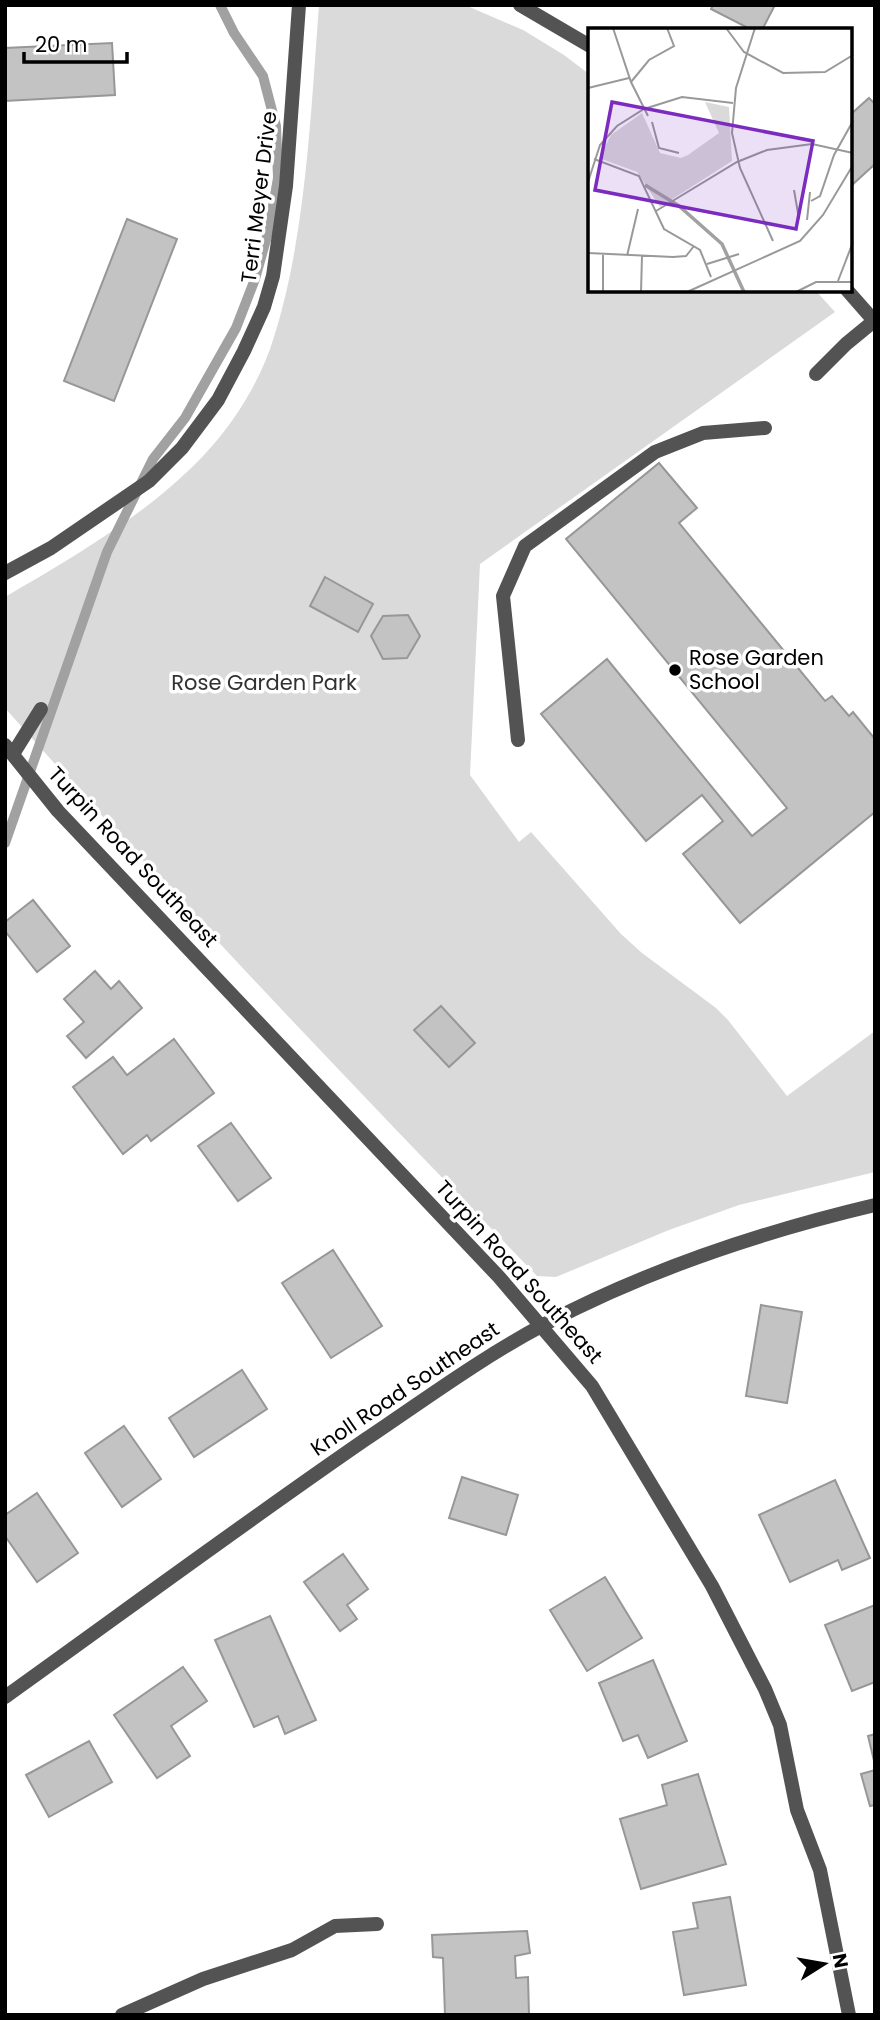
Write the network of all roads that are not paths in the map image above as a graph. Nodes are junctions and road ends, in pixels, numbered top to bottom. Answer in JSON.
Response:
{"nodes":[{"id":1,"x":299,"y":5,"type":"edge"},
{"id":2,"x":520,"y":5,"type":"edge"},
{"id":3,"x":588,"y":45,"type":"edge"},
{"id":4,"x":849,"y":292,"type":"edge"},
{"id":5,"x":875,"y":321,"type":"edge"},
{"id":6,"x":816,"y":374,"type":"dead end"},
{"id":7,"x":765,"y":428,"type":"dead end"},
{"id":8,"x":5,"y":573,"type":"edge"},
{"id":9,"x":41,"y":709,"type":"dead end"},
{"id":10,"x":518,"y":740,"type":"dead end"},
{"id":11,"x":9,"y":750,"type":"edge"},
{"id":12,"x":875,"y":1205,"type":"edge"},
{"id":13,"x":543,"y":1325,"type":"junction"},
{"id":14,"x":5,"y":1697,"type":"edge"},
{"id":15,"x":377,"y":1924,"type":"dead end"},
{"id":16,"x":122,"y":2015,"type":"edge"},
{"id":17,"x":849,"y":2015,"type":"edge"}],
"edges":[{"from":1,"to":8,"type":"street","name":"Terri Meyer Drive"},
{"from":2,"to":3,"type":"street"},
{"from":4,"to":5,"type":"street"},
{"from":5,"to":6,"type":"street"},
{"from":7,"to":10,"type":"street"},
{"from":9,"to":11,"type":"street"},
{"from":11,"to":13,"type":"street","name":"Turpin Road Southeast"},
{"from":12,"to":13,"type":"street","name":"Knoll Road Southeast"},
{"from":13,"to":14,"type":"street","name":"Knoll Road Southeast"},
{"from":13,"to":17,"type":"street","name":"Turpin Road Southeast"},
{"from":15,"to":16,"type":"street"}]}
